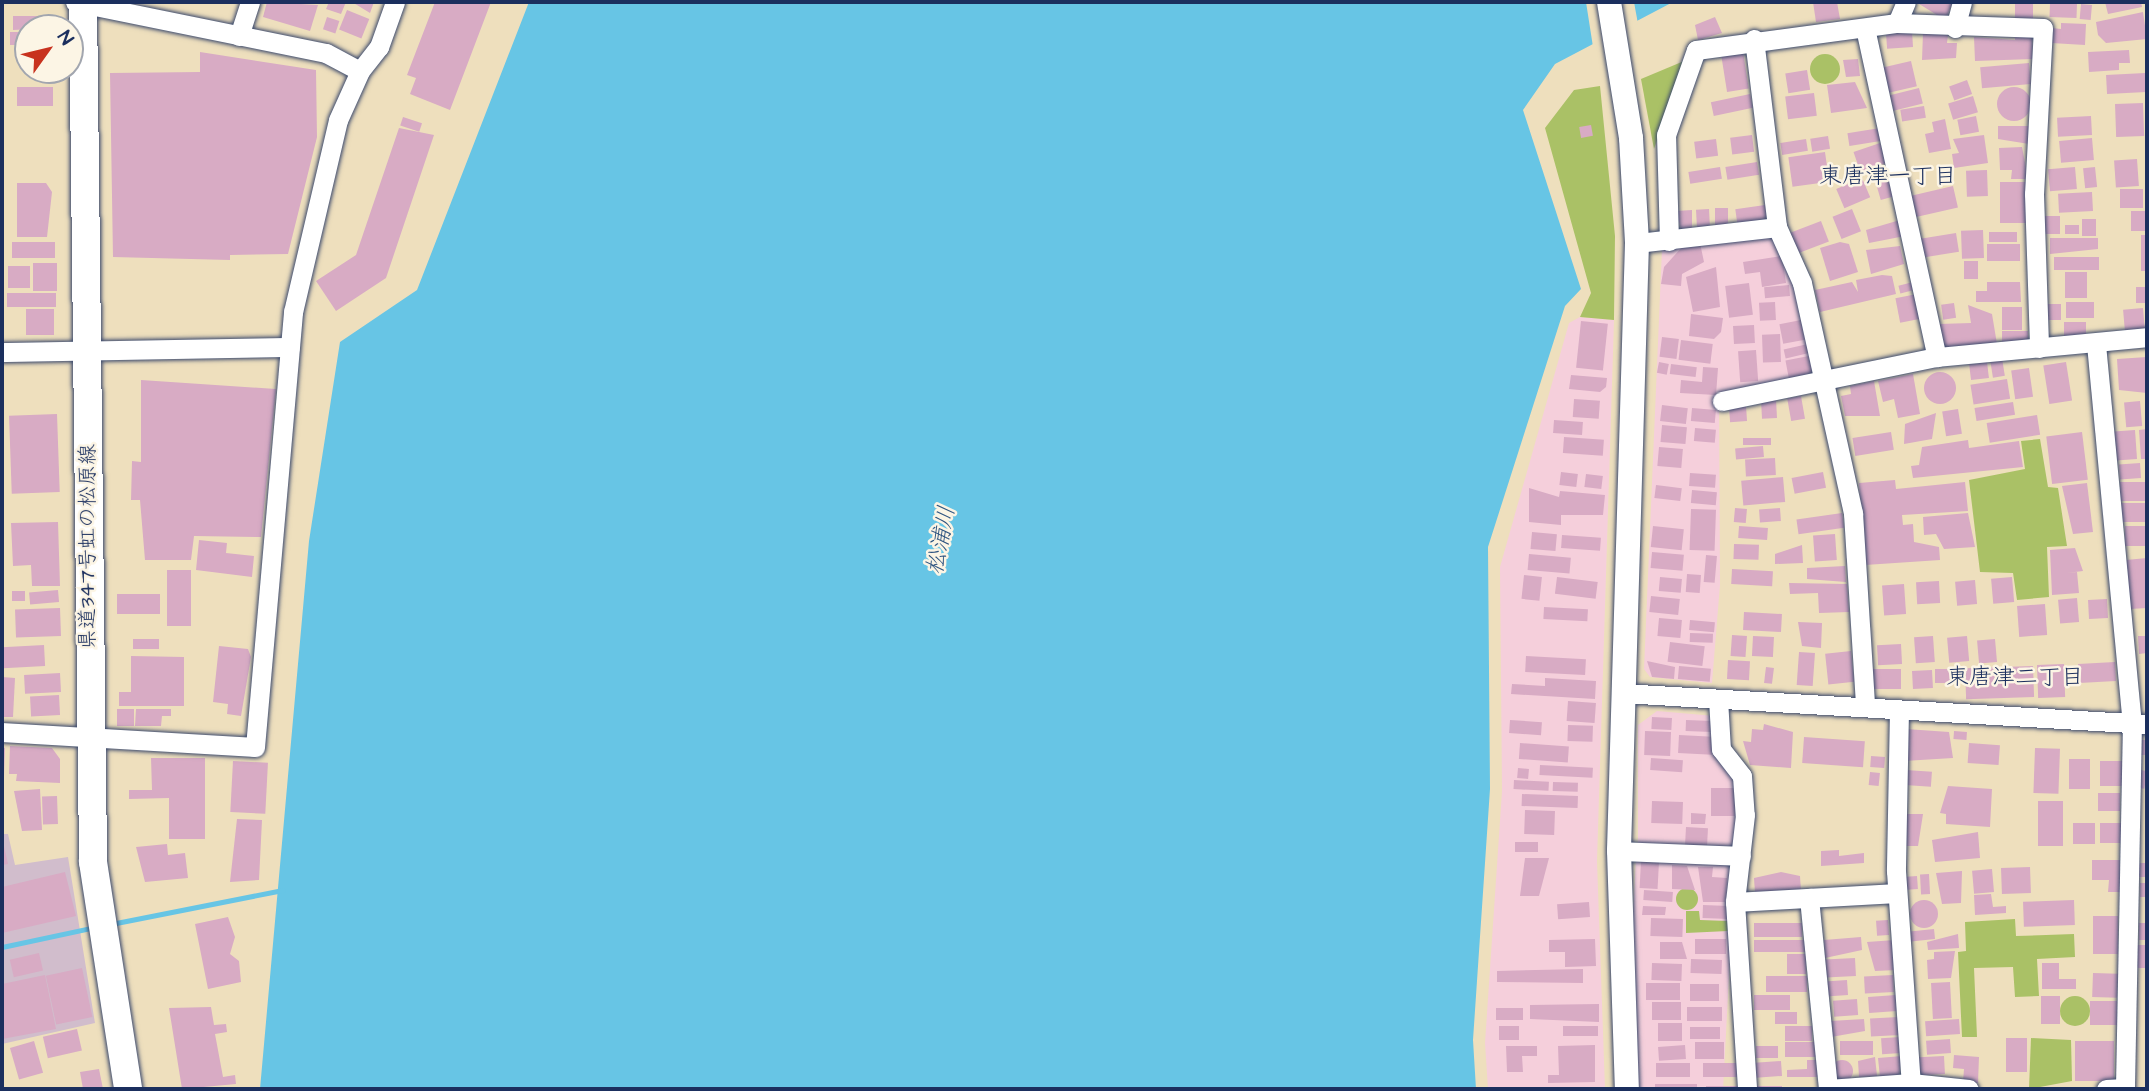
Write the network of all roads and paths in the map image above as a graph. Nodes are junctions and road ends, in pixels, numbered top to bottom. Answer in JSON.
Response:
{"nodes":[{"id":1,"x":75,"y":2,"type":"edge"},
{"id":2,"x":83,"y":2,"type":"edge"},
{"id":3,"x":250,"y":2,"type":"edge"},
{"id":4,"x":395,"y":2,"type":"edge"},
{"id":5,"x":1609,"y":2,"type":"edge"},
{"id":6,"x":1906,"y":2,"type":"edge"},
{"id":7,"x":1962,"y":2,"type":"edge"},
{"id":8,"x":1896,"y":23,"type":"junction"},
{"id":9,"x":1865,"y":28,"type":"junction"},
{"id":10,"x":1955,"y":29,"type":"junction"},
{"id":11,"x":239,"y":36,"type":"junction"},
{"id":12,"x":1754,"y":39,"type":"junction"},
{"id":13,"x":360,"y":71,"type":"junction"},
{"id":14,"x":1777,"y":227,"type":"junction"},
{"id":15,"x":1669,"y":241,"type":"junction"},
{"id":16,"x":1637,"y":243,"type":"junction"},
{"id":17,"x":2147,"y":337,"type":"edge"},
{"id":18,"x":2096,"y":344,"type":"junction"},
{"id":19,"x":87,"y":348,"type":"junction"},
{"id":20,"x":290,"y":348,"type":"junction"},
{"id":21,"x":2039,"y":348,"type":"junction"},
{"id":22,"x":2,"y":352,"type":"edge"},
{"id":23,"x":1937,"y":357,"type":"junction"},
{"id":24,"x":1828,"y":381,"type":"junction"},
{"id":25,"x":1722,"y":401,"type":"dead end"},
{"id":26,"x":1622,"y":693,"type":"junction"},
{"id":27,"x":1718,"y":699,"type":"junction"},
{"id":28,"x":1866,"y":706,"type":"junction"},
{"id":29,"x":1899,"y":710,"type":"junction"},
{"id":30,"x":2139,"y":723,"type":"edge"},
{"id":31,"x":2,"y":732,"type":"edge"},
{"id":32,"x":88,"y":737,"type":"junction"},
{"id":33,"x":1619,"y":851,"type":"junction"},
{"id":34,"x":1741,"y":856,"type":"junction"},
{"id":35,"x":1897,"y":893,"type":"junction"},
{"id":36,"x":1809,"y":898,"type":"junction"},
{"id":37,"x":1735,"y":902,"type":"junction"},
{"id":38,"x":1911,"y":1083,"type":"junction"},
{"id":39,"x":128,"y":1089,"type":"edge"},
{"id":40,"x":1627,"y":1089,"type":"edge"},
{"id":41,"x":1747,"y":1089,"type":"edge"},
{"id":42,"x":1828,"y":1089,"type":"edge"},
{"id":43,"x":1969,"y":1089,"type":"edge"},
{"id":44,"x":2118,"y":1089,"type":"edge"}],
"edges":[{"from":1,"to":2,"type":"street"},
{"from":2,"to":11,"type":"street"},
{"from":2,"to":19,"type":"main road","name":"県道347号虹の松原線"},
{"from":3,"to":11,"type":"street"},
{"from":4,"to":13,"type":"street"},
{"from":5,"to":16,"type":"street"},
{"from":6,"to":8,"type":"street"},
{"from":7,"to":10,"type":"street"},
{"from":8,"to":9,"type":"street"},
{"from":8,"to":10,"type":"street"},
{"from":9,"to":12,"type":"street"},
{"from":9,"to":23,"type":"street"},
{"from":10,"to":21,"type":"street"},
{"from":11,"to":13,"type":"street"},
{"from":12,"to":14,"type":"street"},
{"from":12,"to":15,"type":"street"},
{"from":13,"to":20,"type":"street"},
{"from":14,"to":15,"type":"street"},
{"from":14,"to":24,"type":"street"},
{"from":15,"to":16,"type":"street"},
{"from":16,"to":26,"type":"street"},
{"from":17,"to":18,"type":"street"},
{"from":18,"to":21,"type":"street"},
{"from":18,"to":30,"type":"street"},
{"from":19,"to":20,"type":"street"},
{"from":19,"to":22,"type":"street"},
{"from":19,"to":32,"type":"main road","name":"県道347号虹の松原線"},
{"from":20,"to":32,"type":"street"},
{"from":21,"to":23,"type":"street"},
{"from":23,"to":24,"type":"street"},
{"from":24,"to":25,"type":"street"},
{"from":24,"to":28,"type":"street"},
{"from":26,"to":27,"type":"street"},
{"from":26,"to":33,"type":"street"},
{"from":27,"to":28,"type":"street"},
{"from":27,"to":34,"type":"street"},
{"from":28,"to":29,"type":"street"},
{"from":29,"to":30,"type":"street"},
{"from":29,"to":35,"type":"street"},
{"from":30,"to":44,"type":"street"},
{"from":31,"to":32,"type":"street"},
{"from":32,"to":39,"type":"main road","name":"県道347号虹の松原線"},
{"from":33,"to":34,"type":"street"},
{"from":33,"to":40,"type":"street"},
{"from":34,"to":37,"type":"street"},
{"from":35,"to":36,"type":"street"},
{"from":35,"to":38,"type":"street"},
{"from":36,"to":37,"type":"street"},
{"from":36,"to":42,"type":"street"},
{"from":37,"to":41,"type":"street"},
{"from":38,"to":42,"type":"street"},
{"from":38,"to":43,"type":"street"}]}
